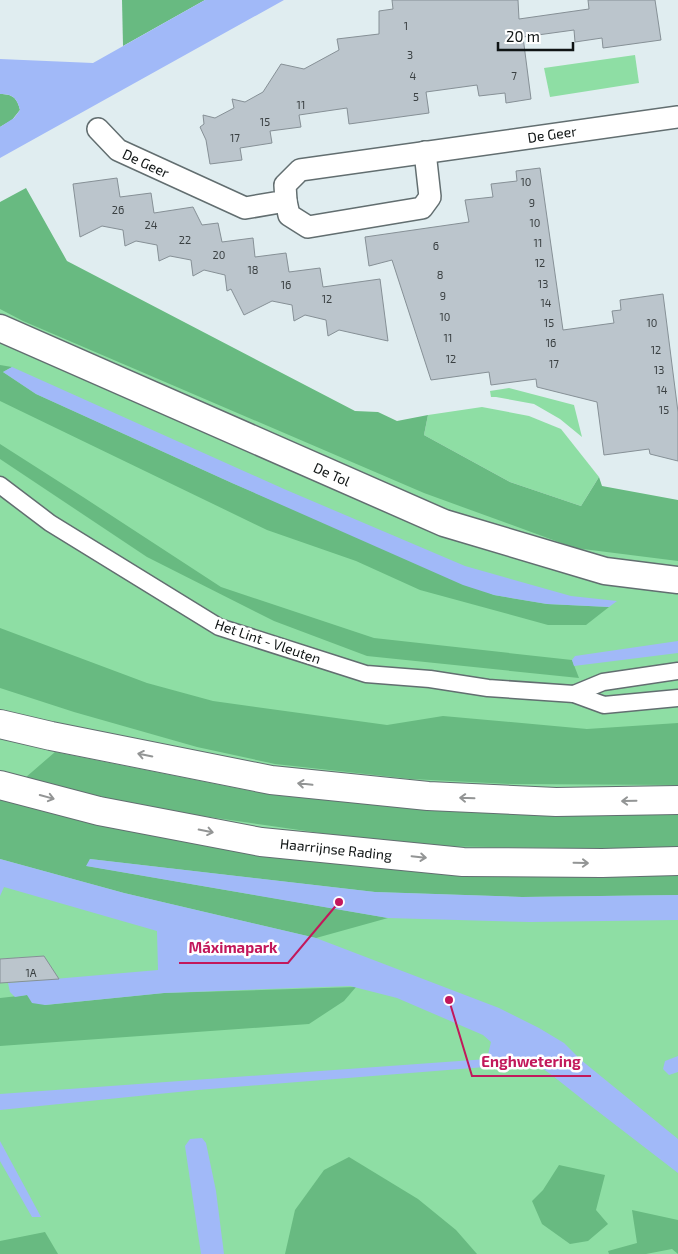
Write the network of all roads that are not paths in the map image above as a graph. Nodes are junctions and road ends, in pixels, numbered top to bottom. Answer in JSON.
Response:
{"nodes":[{"id":1,"x":678,"y":117,"type":"edge"},
{"id":2,"x":98,"y":129,"type":"dead end"},
{"id":3,"x":425,"y":152,"type":"junction"},
{"id":4,"x":286,"y":201,"type":"junction"},
{"id":5,"x":0,"y":328,"type":"edge"},
{"id":6,"x":0,"y":485,"type":"edge"},
{"id":7,"x":678,"y":580,"type":"edge"},
{"id":8,"x":678,"y":671,"type":"edge"},
{"id":9,"x":574,"y":694,"type":"junction"},
{"id":10,"x":678,"y":698,"type":"edge"},
{"id":11,"x":0,"y":724,"type":"edge"},
{"id":12,"x":0,"y":785,"type":"edge"},
{"id":13,"x":678,"y":800,"type":"edge"},
{"id":14,"x":678,"y":861,"type":"edge"}],
"edges":[{"from":1,"to":3,"type":"street","name":"De Geer"},
{"from":2,"to":4,"type":"street","name":"De Geer"},
{"from":3,"to":4,"type":"street","name":"De Geer"},
{"from":3,"to":4,"type":"street"},
{"from":5,"to":7,"type":"street","name":"De Tol"},
{"from":6,"to":9,"type":"street","name":"Het Lint - Vleuten"},
{"from":8,"to":9,"type":"street","name":"Het Lint - Vleuten"},
{"from":9,"to":10,"type":"street","name":"Het Lint - Vleuten"},
{"from":13,"to":11,"type":"main road","one_way":true},
{"from":12,"to":14,"type":"main road","name":"Haarrijnse Rading","one_way":true}]}
